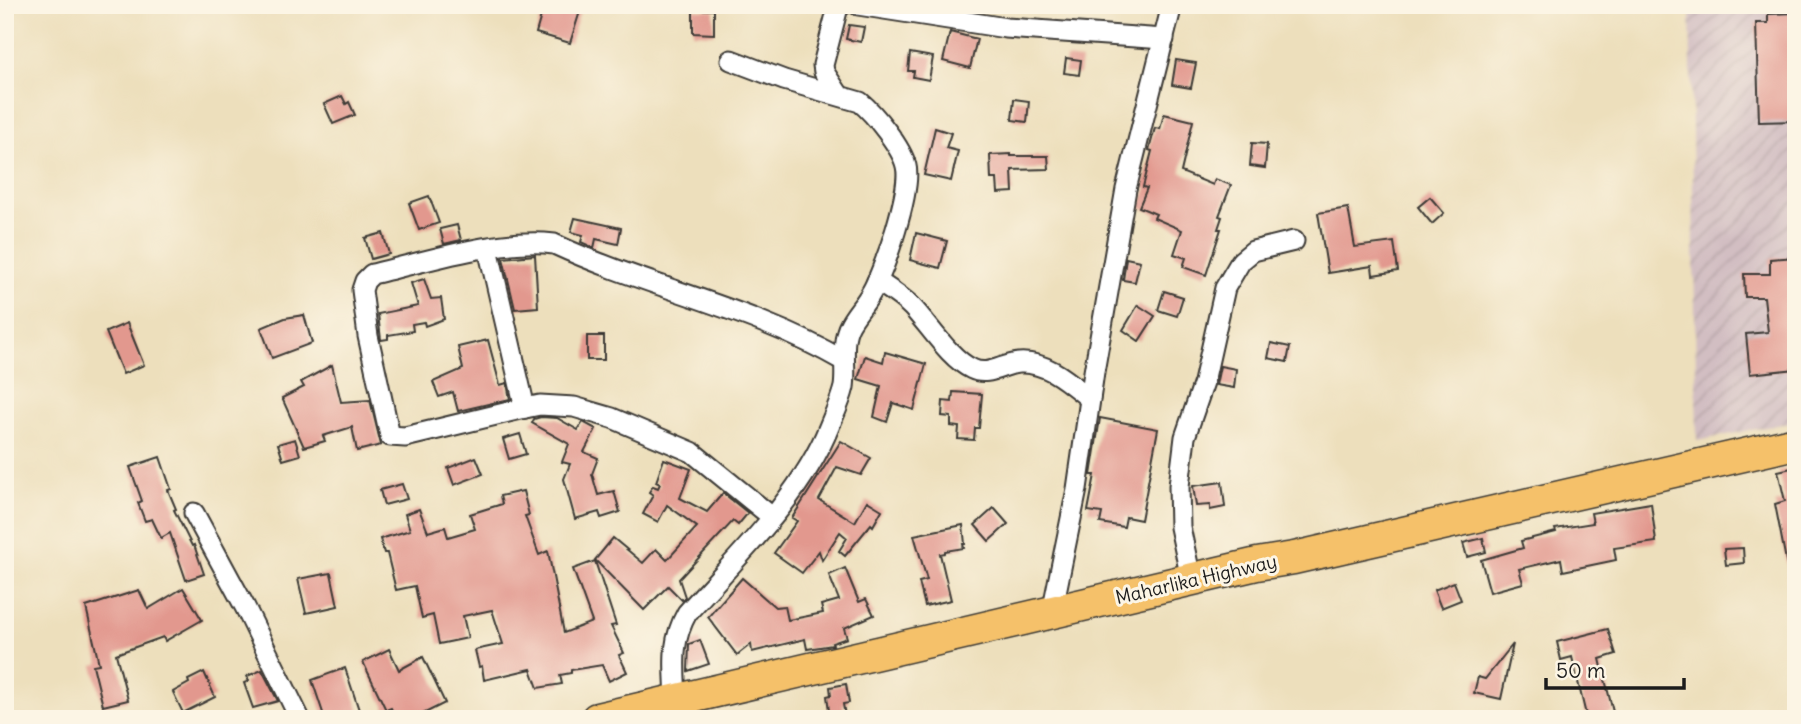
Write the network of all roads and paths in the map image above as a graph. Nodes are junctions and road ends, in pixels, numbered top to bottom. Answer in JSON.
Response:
{"nodes":[{"id":1,"x":842,"y":5,"type":"edge"},
{"id":2,"x":858,"y":5,"type":"edge"},
{"id":3,"x":1172,"y":5,"type":"edge"},
{"id":4,"x":1164,"y":39,"type":"junction"},
{"id":5,"x":731,"y":60,"type":"dead end"},
{"id":6,"x":839,"y":95,"type":"junction"},
{"id":7,"x":1294,"y":241,"type":"dead end"},
{"id":8,"x":488,"y":247,"type":"junction"},
{"id":9,"x":877,"y":281,"type":"junction"},
{"id":10,"x":844,"y":361,"type":"junction"},
{"id":11,"x":1090,"y":399,"type":"junction"},
{"id":12,"x":525,"y":408,"type":"junction"},
{"id":13,"x":1796,"y":443,"type":"edge"},
{"id":14,"x":194,"y":513,"type":"dead end"},
{"id":15,"x":772,"y":517,"type":"junction"},
{"id":16,"x":1191,"y":579,"type":"junction"},
{"id":17,"x":1052,"y":612,"type":"junction"},
{"id":18,"x":676,"y":701,"type":"junction"},
{"id":19,"x":300,"y":719,"type":"edge"},
{"id":20,"x":597,"y":719,"type":"edge"}],
"edges":[{"from":1,"to":6,"type":"street"},
{"from":2,"to":4,"type":"street"},
{"from":3,"to":4,"type":"street"},
{"from":4,"to":11,"type":"street"},
{"from":5,"to":6,"type":"street"},
{"from":6,"to":9,"type":"street"},
{"from":7,"to":16,"type":"street"},
{"from":8,"to":10,"type":"street"},
{"from":8,"to":12,"type":"street"},
{"from":8,"to":12,"type":"street"},
{"from":9,"to":10,"type":"street"},
{"from":9,"to":11,"type":"street"},
{"from":10,"to":15,"type":"street"},
{"from":11,"to":17,"type":"street"},
{"from":12,"to":15,"type":"street"},
{"from":13,"to":16,"type":"highway","name":"Maharlika Highway"},
{"from":14,"to":19,"type":"street"},
{"from":15,"to":18,"type":"street"},
{"from":16,"to":17,"type":"highway","name":"Maharlika Highway"},
{"from":17,"to":18,"type":"highway","name":"Maharlika Highway"},
{"from":18,"to":20,"type":"highway","name":"Maharlika Highway"}]}
